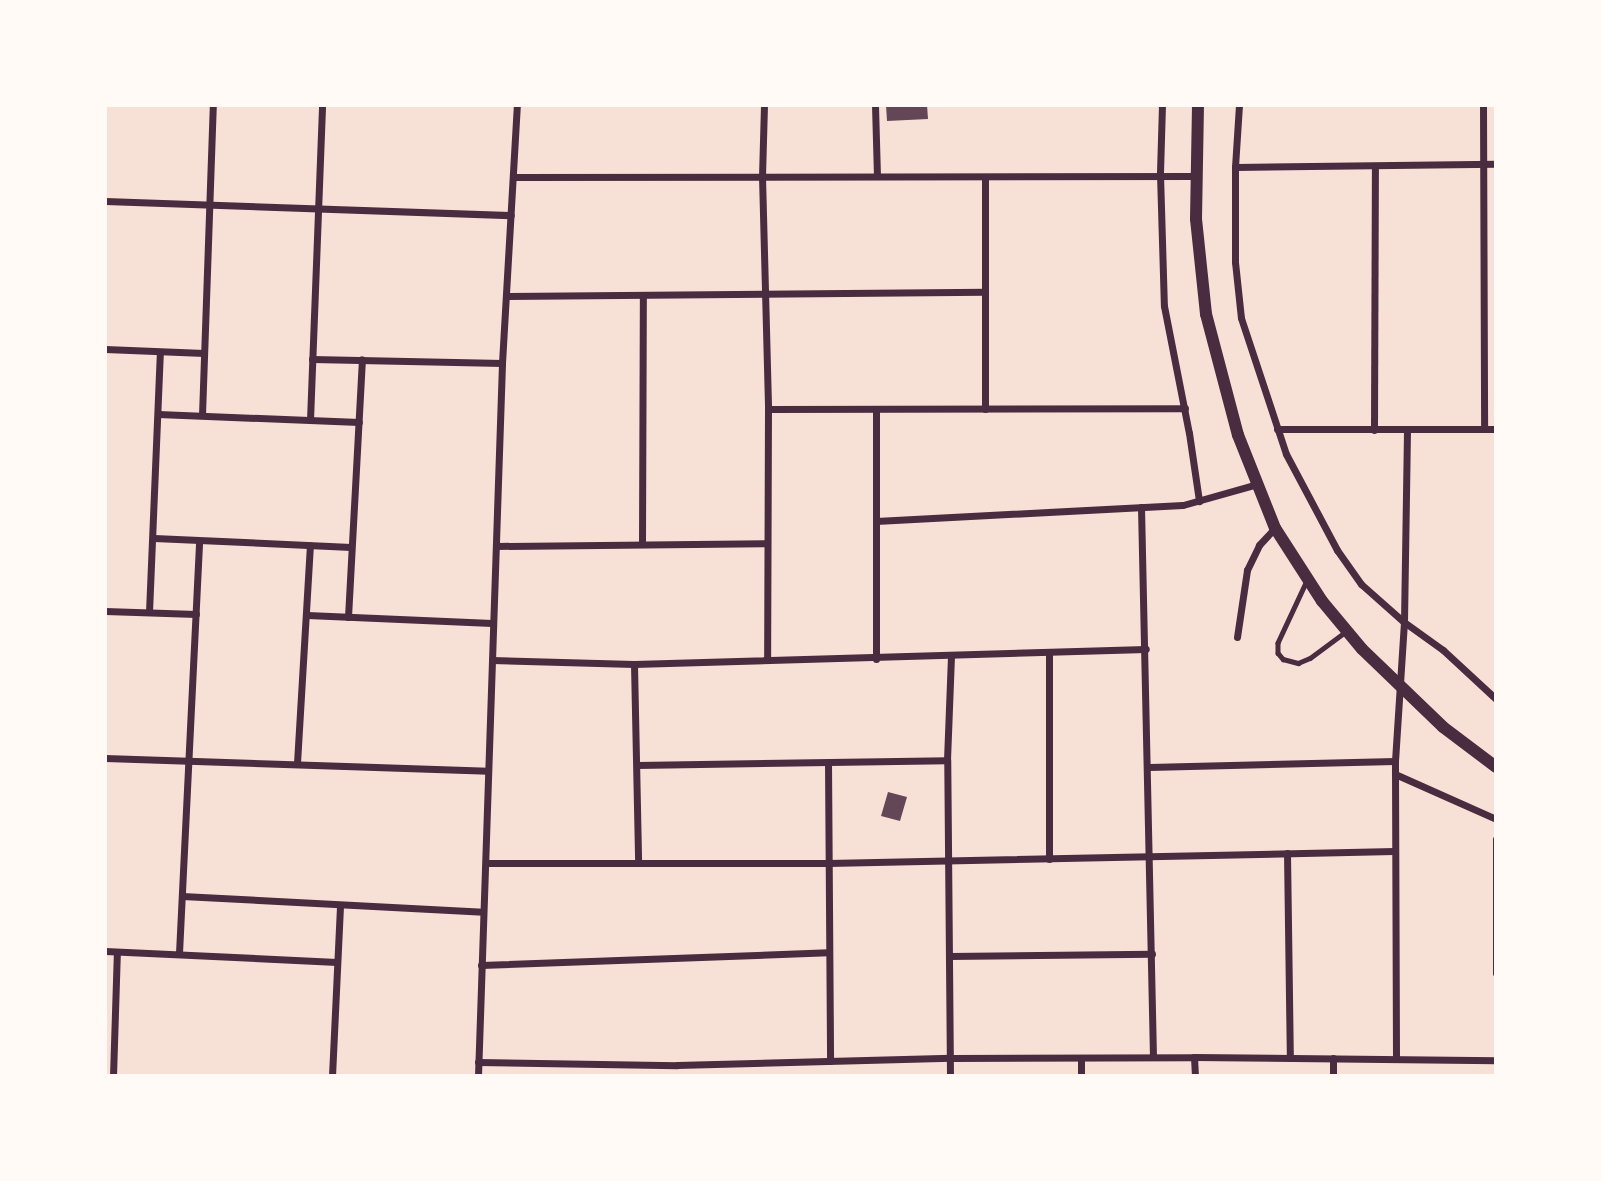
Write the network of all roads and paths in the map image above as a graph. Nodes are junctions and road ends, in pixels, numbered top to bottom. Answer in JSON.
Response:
{"nodes":[{"id":1,"x":213,"y":105,"type":"edge"},
{"id":2,"x":322,"y":105,"type":"edge"},
{"id":3,"x":517,"y":105,"type":"edge"},
{"id":4,"x":764,"y":105,"type":"edge"},
{"id":5,"x":875,"y":105,"type":"edge"},
{"id":6,"x":1162,"y":105,"type":"edge"},
{"id":7,"x":1198,"y":105,"type":"edge"},
{"id":8,"x":1239,"y":105,"type":"edge"},
{"id":9,"x":1483,"y":105,"type":"edge"},
{"id":10,"x":1483,"y":164,"type":"junction"},
{"id":11,"x":1496,"y":164,"type":"edge"},
{"id":12,"x":1375,"y":166,"type":"junction"},
{"id":13,"x":1235,"y":167,"type":"junction"},
{"id":14,"x":1160,"y":174,"type":"junction"},
{"id":15,"x":762,"y":176,"type":"junction"},
{"id":16,"x":877,"y":176,"type":"junction"},
{"id":17,"x":1196,"y":176,"type":"junction"},
{"id":18,"x":514,"y":177,"type":"junction"},
{"id":19,"x":985,"y":178,"type":"junction"},
{"id":20,"x":105,"y":201,"type":"edge"},
{"id":21,"x":210,"y":204,"type":"junction"},
{"id":22,"x":319,"y":210,"type":"junction"},
{"id":23,"x":511,"y":215,"type":"junction"},
{"id":24,"x":985,"y":292,"type":"junction"},
{"id":25,"x":643,"y":295,"type":"junction"},
{"id":26,"x":765,"y":295,"type":"junction"},
{"id":27,"x":507,"y":296,"type":"junction"},
{"id":28,"x":105,"y":349,"type":"edge"},
{"id":29,"x":160,"y":352,"type":"junction"},
{"id":30,"x":204,"y":353,"type":"junction"},
{"id":31,"x":312,"y":359,"type":"junction"},
{"id":32,"x":362,"y":359,"type":"junction"},
{"id":33,"x":502,"y":363,"type":"junction"},
{"id":34,"x":1185,"y":408,"type":"junction"},
{"id":35,"x":768,"y":409,"type":"junction"},
{"id":36,"x":985,"y":409,"type":"junction"},
{"id":37,"x":876,"y":410,"type":"junction"},
{"id":38,"x":158,"y":414,"type":"junction"},
{"id":39,"x":202,"y":415,"type":"junction"},
{"id":40,"x":310,"y":420,"type":"junction"},
{"id":41,"x":359,"y":422,"type":"junction"},
{"id":42,"x":1277,"y":429,"type":"junction"},
{"id":43,"x":1407,"y":429,"type":"junction"},
{"id":44,"x":1484,"y":429,"type":"junction"},
{"id":45,"x":1496,"y":429,"type":"edge"},
{"id":46,"x":1374,"y":430,"type":"junction"},
{"id":47,"x":1257,"y":484,"type":"junction"},
{"id":48,"x":1199,"y":501,"type":"junction"},
{"id":49,"x":1141,"y":507,"type":"junction"},
{"id":50,"x":876,"y":521,"type":"junction"},
{"id":51,"x":1275,"y":528,"type":"junction"},
{"id":52,"x":154,"y":538,"type":"junction"},
{"id":53,"x":199,"y":541,"type":"junction"},
{"id":54,"x":765,"y":543,"type":"junction"},
{"id":55,"x":642,"y":544,"type":"junction"},
{"id":56,"x":310,"y":545,"type":"junction"},
{"id":57,"x":496,"y":546,"type":"junction"},
{"id":58,"x":351,"y":547,"type":"junction"},
{"id":59,"x":1307,"y":581,"type":"junction"},
{"id":60,"x":105,"y":611,"type":"edge"},
{"id":61,"x":149,"y":612,"type":"junction"},
{"id":62,"x":196,"y":614,"type":"junction"},
{"id":63,"x":307,"y":615,"type":"junction"},
{"id":64,"x":348,"y":617,"type":"junction"},
{"id":65,"x":1404,"y":622,"type":"junction"},
{"id":66,"x":492,"y":623,"type":"junction"},
{"id":67,"x":1346,"y":631,"type":"junction"},
{"id":68,"x":1237,"y":637,"type":"dead end"},
{"id":69,"x":1146,"y":649,"type":"junction"},
{"id":70,"x":1049,"y":653,"type":"junction"},
{"id":71,"x":951,"y":656,"type":"junction"},
{"id":72,"x":767,"y":659,"type":"junction"},
{"id":73,"x":876,"y":659,"type":"junction"},
{"id":74,"x":492,"y":660,"type":"junction"},
{"id":75,"x":634,"y":664,"type":"junction"},
{"id":76,"x":1398,"y":685,"type":"junction"},
{"id":77,"x":1496,"y":699,"type":"edge"},
{"id":78,"x":105,"y":758,"type":"edge"},
{"id":79,"x":947,"y":760,"type":"junction"},
{"id":80,"x":1395,"y":761,"type":"junction"},
{"id":81,"x":190,"y":762,"type":"junction"},
{"id":82,"x":828,"y":762,"type":"junction"},
{"id":83,"x":298,"y":763,"type":"junction"},
{"id":84,"x":637,"y":765,"type":"junction"},
{"id":85,"x":1149,"y":767,"type":"junction"},
{"id":86,"x":1496,"y":767,"type":"edge"},
{"id":87,"x":488,"y":771,"type":"junction"},
{"id":88,"x":1395,"y":774,"type":"junction"},
{"id":89,"x":1496,"y":819,"type":"edge"},
{"id":90,"x":1496,"y":839,"type":"edge"},
{"id":91,"x":1395,"y":851,"type":"junction"},
{"id":92,"x":1287,"y":853,"type":"junction"},
{"id":93,"x":1151,"y":857,"type":"junction"},
{"id":94,"x":1049,"y":859,"type":"junction"},
{"id":95,"x":948,"y":860,"type":"junction"},
{"id":96,"x":486,"y":863,"type":"junction"},
{"id":97,"x":638,"y":863,"type":"junction"},
{"id":98,"x":828,"y":863,"type":"junction"},
{"id":99,"x":182,"y":896,"type":"junction"},
{"id":100,"x":340,"y":905,"type":"junction"},
{"id":101,"x":483,"y":912,"type":"junction"},
{"id":102,"x":105,"y":951,"type":"edge"},
{"id":103,"x":117,"y":952,"type":"junction"},
{"id":104,"x":828,"y":952,"type":"junction"},
{"id":105,"x":179,"y":953,"type":"junction"},
{"id":106,"x":1152,"y":954,"type":"junction"},
{"id":107,"x":949,"y":956,"type":"junction"},
{"id":108,"x":337,"y":962,"type":"junction"},
{"id":109,"x":481,"y":965,"type":"junction"},
{"id":110,"x":1496,"y":973,"type":"edge"},
{"id":111,"x":1153,"y":1057,"type":"junction"},
{"id":112,"x":1194,"y":1057,"type":"junction"},
{"id":113,"x":1396,"y":1057,"type":"junction"},
{"id":114,"x":951,"y":1058,"type":"junction"},
{"id":115,"x":1081,"y":1058,"type":"junction"},
{"id":116,"x":1290,"y":1058,"type":"junction"},
{"id":117,"x":1333,"y":1058,"type":"junction"},
{"id":118,"x":1496,"y":1060,"type":"edge"},
{"id":119,"x":830,"y":1061,"type":"junction"},
{"id":120,"x":478,"y":1062,"type":"junction"},
{"id":121,"x":677,"y":1065,"type":"junction"},
{"id":122,"x":113,"y":1076,"type":"edge"},
{"id":123,"x":332,"y":1076,"type":"edge"},
{"id":124,"x":478,"y":1076,"type":"edge"},
{"id":125,"x":677,"y":1076,"type":"edge"},
{"id":126,"x":950,"y":1076,"type":"edge"},
{"id":127,"x":1081,"y":1076,"type":"edge"},
{"id":128,"x":1195,"y":1076,"type":"edge"},
{"id":129,"x":1333,"y":1076,"type":"edge"}],
"edges":[{"from":1,"to":21,"type":"street"},
{"from":2,"to":22,"type":"street"},
{"from":3,"to":18,"type":"street"},
{"from":4,"to":15,"type":"street"},
{"from":5,"to":16,"type":"street"},
{"from":6,"to":14,"type":"street"},
{"from":7,"to":17,"type":"main road"},
{"from":8,"to":13,"type":"street"},
{"from":9,"to":10,"type":"street"},
{"from":10,"to":11,"type":"street"},
{"from":10,"to":12,"type":"street"},
{"from":10,"to":44,"type":"street"},
{"from":12,"to":13,"type":"street"},
{"from":12,"to":46,"type":"street"},
{"from":13,"to":42,"type":"street"},
{"from":14,"to":17,"type":"street"},
{"from":14,"to":19,"type":"street"},
{"from":14,"to":34,"type":"street"},
{"from":15,"to":16,"type":"street"},
{"from":15,"to":18,"type":"street"},
{"from":15,"to":26,"type":"street"},
{"from":16,"to":19,"type":"street"},
{"from":17,"to":47,"type":"main road"},
{"from":18,"to":23,"type":"street"},
{"from":19,"to":24,"type":"street"},
{"from":20,"to":21,"type":"street"},
{"from":21,"to":22,"type":"street"},
{"from":21,"to":30,"type":"street"},
{"from":22,"to":23,"type":"street"},
{"from":22,"to":31,"type":"street"},
{"from":23,"to":27,"type":"street"},
{"from":24,"to":26,"type":"street"},
{"from":24,"to":36,"type":"street"},
{"from":25,"to":26,"type":"street"},
{"from":25,"to":27,"type":"street"},
{"from":25,"to":55,"type":"street"},
{"from":26,"to":35,"type":"street"},
{"from":27,"to":33,"type":"street"},
{"from":28,"to":29,"type":"street"},
{"from":29,"to":30,"type":"street"},
{"from":29,"to":38,"type":"street"},
{"from":30,"to":39,"type":"street"},
{"from":31,"to":32,"type":"street"},
{"from":31,"to":40,"type":"street"},
{"from":32,"to":33,"type":"street"},
{"from":32,"to":41,"type":"street"},
{"from":33,"to":57,"type":"street"},
{"from":34,"to":36,"type":"street"},
{"from":34,"to":48,"type":"street"},
{"from":35,"to":37,"type":"street"},
{"from":35,"to":54,"type":"street"},
{"from":36,"to":37,"type":"street"},
{"from":37,"to":50,"type":"street"},
{"from":38,"to":39,"type":"street"},
{"from":38,"to":52,"type":"street"},
{"from":39,"to":40,"type":"street"},
{"from":40,"to":41,"type":"street"},
{"from":41,"to":58,"type":"street"},
{"from":42,"to":46,"type":"street"},
{"from":42,"to":65,"type":"street"},
{"from":43,"to":44,"type":"street"},
{"from":43,"to":46,"type":"street"},
{"from":43,"to":65,"type":"street"},
{"from":44,"to":45,"type":"street"},
{"from":47,"to":48,"type":"street"},
{"from":47,"to":51,"type":"main road"},
{"from":48,"to":49,"type":"street"},
{"from":49,"to":50,"type":"street"},
{"from":49,"to":69,"type":"street"},
{"from":50,"to":73,"type":"street"},
{"from":51,"to":59,"type":"main road"},
{"from":51,"to":68,"type":"street"},
{"from":52,"to":53,"type":"street"},
{"from":52,"to":61,"type":"street"},
{"from":53,"to":56,"type":"street"},
{"from":53,"to":62,"type":"street"},
{"from":54,"to":55,"type":"street"},
{"from":54,"to":72,"type":"street"},
{"from":55,"to":57,"type":"street"},
{"from":56,"to":58,"type":"street"},
{"from":56,"to":63,"type":"street"},
{"from":57,"to":66,"type":"street"},
{"from":58,"to":64,"type":"street"},
{"from":59,"to":67,"type":"main road"},
{"from":59,"to":67,"type":"lane"},
{"from":60,"to":61,"type":"street"},
{"from":61,"to":62,"type":"street"},
{"from":62,"to":81,"type":"street"},
{"from":63,"to":64,"type":"street"},
{"from":63,"to":83,"type":"street"},
{"from":64,"to":66,"type":"street"},
{"from":65,"to":76,"type":"street"},
{"from":65,"to":77,"type":"street"},
{"from":66,"to":74,"type":"street"},
{"from":67,"to":76,"type":"main road"},
{"from":69,"to":70,"type":"street"},
{"from":69,"to":85,"type":"street"},
{"from":70,"to":71,"type":"street"},
{"from":70,"to":94,"type":"street"},
{"from":71,"to":73,"type":"street"},
{"from":71,"to":79,"type":"street"},
{"from":72,"to":73,"type":"street"},
{"from":72,"to":75,"type":"street"},
{"from":74,"to":75,"type":"street"},
{"from":74,"to":87,"type":"street"},
{"from":75,"to":84,"type":"street"},
{"from":76,"to":80,"type":"street"},
{"from":76,"to":86,"type":"main road"},
{"from":78,"to":81,"type":"street"},
{"from":79,"to":82,"type":"street"},
{"from":79,"to":95,"type":"street"},
{"from":80,"to":85,"type":"street"},
{"from":80,"to":88,"type":"street"},
{"from":81,"to":83,"type":"street"},
{"from":81,"to":99,"type":"street"},
{"from":82,"to":84,"type":"street"},
{"from":82,"to":98,"type":"street"},
{"from":83,"to":87,"type":"street"},
{"from":84,"to":97,"type":"street"},
{"from":85,"to":93,"type":"street"},
{"from":87,"to":96,"type":"street"},
{"from":88,"to":89,"type":"street"},
{"from":88,"to":91,"type":"street"},
{"from":90,"to":110,"type":"street"},
{"from":91,"to":92,"type":"street"},
{"from":91,"to":113,"type":"street"},
{"from":92,"to":93,"type":"street"},
{"from":92,"to":116,"type":"street"},
{"from":93,"to":94,"type":"street"},
{"from":93,"to":106,"type":"street"},
{"from":94,"to":95,"type":"street"},
{"from":95,"to":98,"type":"street"},
{"from":95,"to":107,"type":"street"},
{"from":96,"to":97,"type":"street"},
{"from":96,"to":101,"type":"street"},
{"from":97,"to":98,"type":"street"},
{"from":98,"to":104,"type":"street"},
{"from":99,"to":100,"type":"street"},
{"from":99,"to":105,"type":"street"},
{"from":100,"to":101,"type":"street"},
{"from":100,"to":108,"type":"street"},
{"from":101,"to":109,"type":"street"},
{"from":102,"to":103,"type":"street"},
{"from":103,"to":105,"type":"street"},
{"from":103,"to":122,"type":"street"},
{"from":104,"to":109,"type":"street"},
{"from":104,"to":119,"type":"street"},
{"from":105,"to":108,"type":"street"},
{"from":106,"to":107,"type":"street"},
{"from":106,"to":111,"type":"street"},
{"from":107,"to":114,"type":"street"},
{"from":108,"to":123,"type":"street"},
{"from":109,"to":120,"type":"street"},
{"from":111,"to":112,"type":"street"},
{"from":111,"to":115,"type":"street"},
{"from":112,"to":116,"type":"street"},
{"from":112,"to":128,"type":"street"},
{"from":113,"to":117,"type":"street"},
{"from":113,"to":118,"type":"street"},
{"from":114,"to":115,"type":"street"},
{"from":114,"to":119,"type":"street"},
{"from":114,"to":126,"type":"street"},
{"from":115,"to":127,"type":"street"},
{"from":116,"to":117,"type":"street"},
{"from":117,"to":129,"type":"street"},
{"from":119,"to":121,"type":"street"},
{"from":120,"to":121,"type":"street"},
{"from":120,"to":124,"type":"street"},
{"from":121,"to":125,"type":"street"}]}
